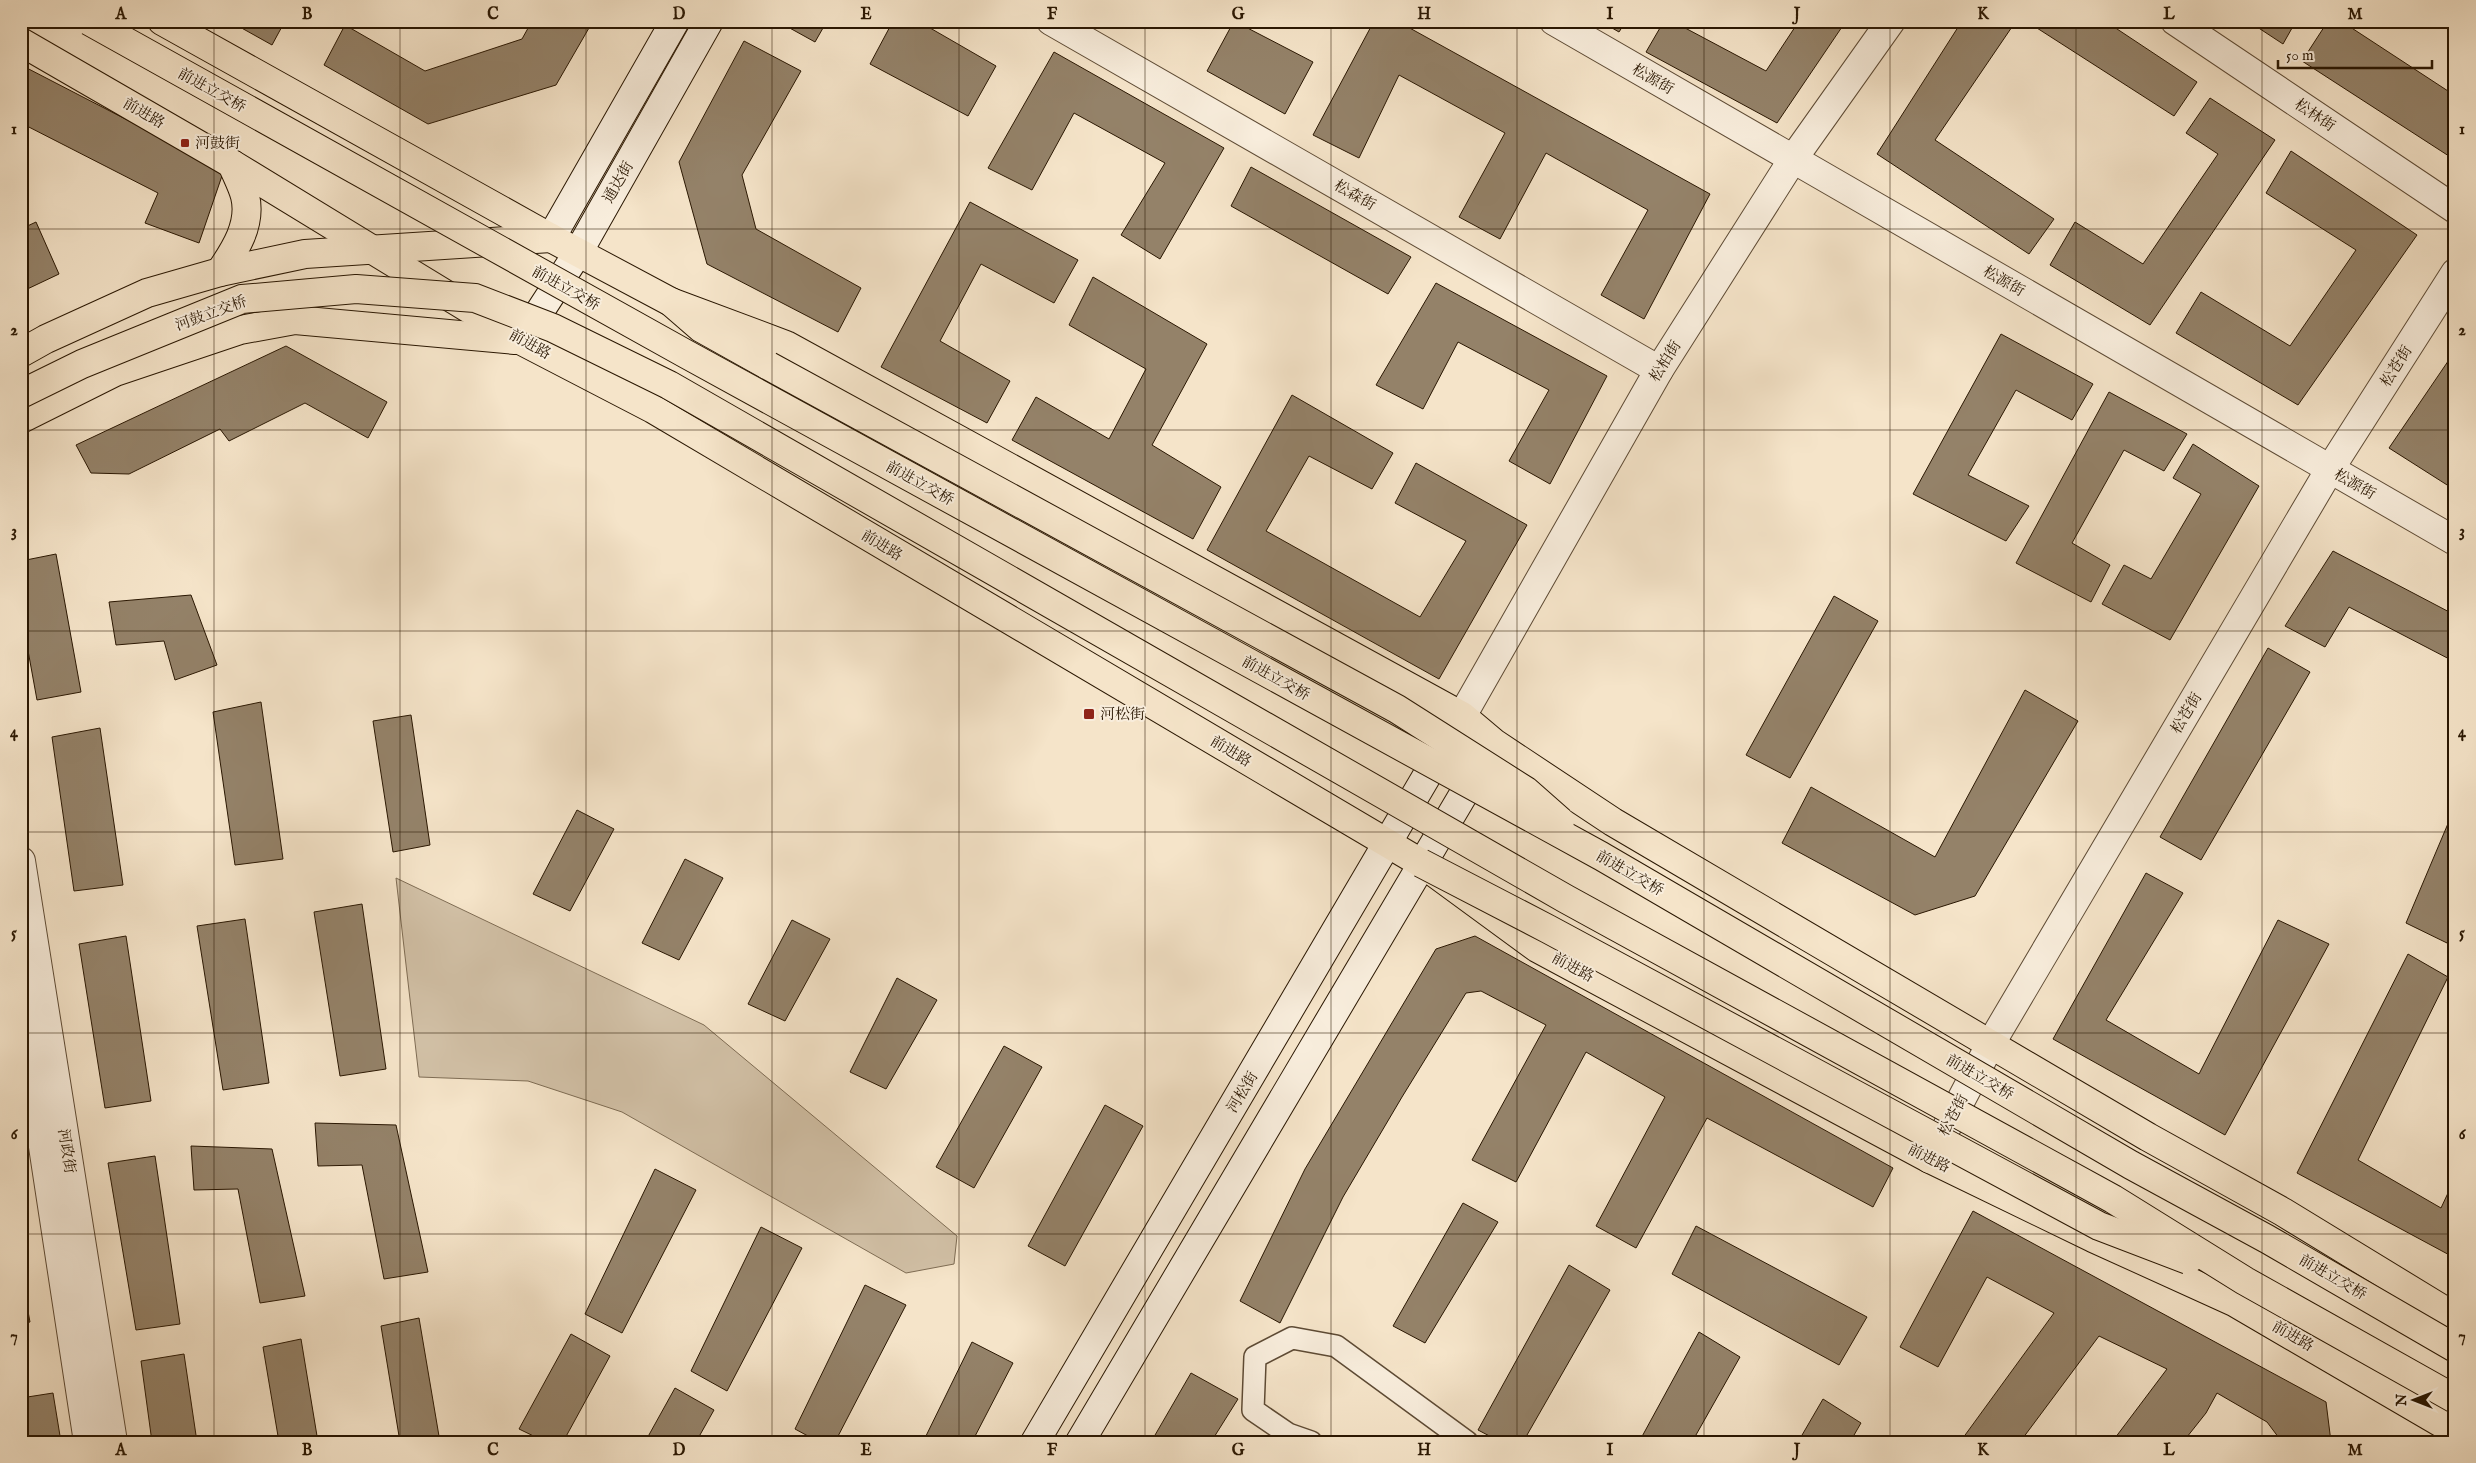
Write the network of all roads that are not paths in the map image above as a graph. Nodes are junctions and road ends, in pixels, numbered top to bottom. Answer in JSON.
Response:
{"nodes":[{"id":1,"x":89,"y":21,"type":"edge"},
{"id":2,"x":162,"y":21,"type":"edge"},
{"id":3,"x":675,"y":21,"type":"edge"},
{"id":4,"x":709,"y":21,"type":"edge"},
{"id":5,"x":1051,"y":21,"type":"edge"},
{"id":6,"x":1554,"y":21,"type":"edge"},
{"id":7,"x":1891,"y":21,"type":"edge"},
{"id":8,"x":2175,"y":21,"type":"edge"},
{"id":9,"x":21,"y":42,"type":"edge"},
{"id":10,"x":1793,"y":159,"type":"junction"},
{"id":11,"x":232,"y":164,"type":"junction"},
{"id":12,"x":2455,"y":209,"type":"edge"},
{"id":13,"x":550,"y":238,"type":"junction"},
{"id":14,"x":373,"y":249,"type":"junction"},
{"id":15,"x":579,"y":251,"type":"junction"},
{"id":16,"x":220,"y":272,"type":"junction"},
{"id":17,"x":2455,"y":273,"type":"edge"},
{"id":18,"x":671,"y":302,"type":"junction"},
{"id":19,"x":522,"y":340,"type":"junction"},
{"id":20,"x":21,"y":353,"type":"edge"},
{"id":21,"x":1659,"y":370,"type":"junction"},
{"id":22,"x":21,"y":394,"type":"edge"},
{"id":23,"x":21,"y":419,"type":"edge"},
{"id":24,"x":2330,"y":469,"type":"junction"},
{"id":25,"x":2455,"y":541,"type":"edge"},
{"id":26,"x":1462,"y":716,"type":"junction"},
{"id":27,"x":1494,"y":743,"type":"junction"},
{"id":28,"x":1388,"y":844,"type":"junction"},
{"id":29,"x":1601,"y":856,"type":"junction"},
{"id":30,"x":21,"y":861,"type":"edge"},
{"id":31,"x":1421,"y":863,"type":"junction"},
{"id":32,"x":21,"y":1002,"type":"edge"},
{"id":33,"x":1990,"y":1045,"type":"junction"},
{"id":34,"x":1930,"y":1159,"type":"junction"},
{"id":35,"x":2245,"y":1281,"type":"junction"},
{"id":36,"x":2455,"y":1317,"type":"edge"},
{"id":37,"x":2455,"y":1348,"type":"edge"},
{"id":38,"x":2455,"y":1399,"type":"edge"},
{"id":39,"x":2455,"y":1431,"type":"edge"},
{"id":40,"x":88,"y":1442,"type":"edge"},
{"id":41,"x":113,"y":1442,"type":"edge"},
{"id":42,"x":1035,"y":1442,"type":"edge"},
{"id":43,"x":1080,"y":1442,"type":"edge"},
{"id":44,"x":1311,"y":1442,"type":"edge"},
{"id":45,"x":1467,"y":1442,"type":"edge"}],
"edges":[{"from":1,"to":29,"type":"highway","name":"前进立交桥","bridge":true},
{"from":2,"to":13,"type":"highway"},
{"from":3,"to":13,"type":"street","name":"通达街"},
{"from":4,"to":15,"type":"street","name":"通达街"},
{"from":5,"to":21,"type":"street","name":"松森街"},
{"from":6,"to":10,"type":"street","name":"松源街"},
{"from":7,"to":10,"type":"street","name":"松柏街"},
{"from":8,"to":12,"type":"street","name":"松林街"},
{"from":9,"to":11,"type":"highway","name":"前进路"},
{"from":10,"to":21,"type":"street","name":"松柏街"},
{"from":10,"to":24,"type":"street","name":"松源街"},
{"from":11,"to":14,"type":"highway","name":"前进路"},
{"from":11,"to":16,"type":"highway"},
{"from":13,"to":14,"type":"highway"},
{"from":13,"to":15,"type":"highway"},
{"from":14,"to":16,"type":"highway"},
{"from":14,"to":19,"type":"highway","name":"前进路"},
{"from":15,"to":18,"type":"highway"},
{"from":15,"to":19,"type":"street","name":"通达街"},
{"from":16,"to":20,"type":"highway"},
{"from":17,"to":24,"type":"street","name":"松苍街"},
{"from":18,"to":26,"type":"highway"},
{"from":18,"to":29,"type":"highway","bridge":true},
{"from":19,"to":23,"type":"highway"},
{"from":19,"to":28,"type":"highway","name":"前进路"},
{"from":21,"to":26,"type":"street","name":"松柏街"},
{"from":22,"to":35,"type":"highway","name":"河鼓立交桥","bridge":true},
{"from":24,"to":25,"type":"street","name":"松源街"},
{"from":24,"to":33,"type":"street","name":"松苍街"},
{"from":26,"to":27,"type":"highway"},
{"from":26,"to":28,"type":"street","name":"河松街"},
{"from":27,"to":31,"type":"street"},
{"from":27,"to":33,"type":"highway"},
{"from":28,"to":31,"type":"highway","name":"前进路"},
{"from":28,"to":42,"type":"street","name":"河松街"},
{"from":29,"to":37,"type":"highway","name":"前进立交桥","bridge":true},
{"from":30,"to":41,"type":"street","name":"河政街"},
{"from":31,"to":34,"type":"highway","name":"前进路"},
{"from":31,"to":35,"type":"highway","bridge":true},
{"from":31,"to":43,"type":"street"},
{"from":32,"to":40,"type":"street","name":"河政街"},
{"from":33,"to":34,"type":"street","name":"松苍街"},
{"from":33,"to":36,"type":"highway"},
{"from":34,"to":39,"type":"highway","name":"前进路"},
{"from":35,"to":38,"type":"highway","bridge":true},
{"from":44,"to":45,"type":"street"}]}
